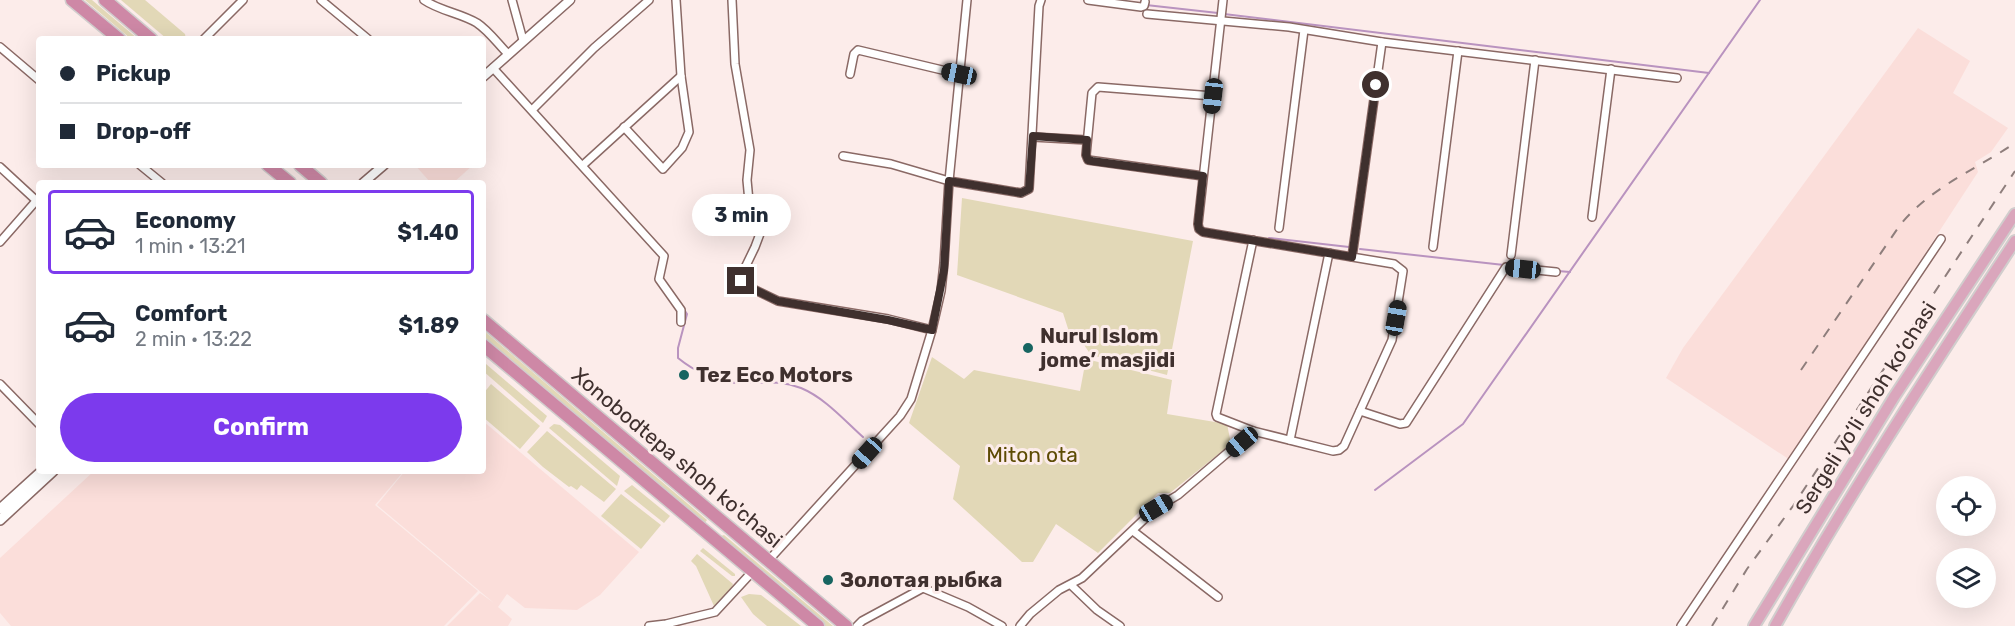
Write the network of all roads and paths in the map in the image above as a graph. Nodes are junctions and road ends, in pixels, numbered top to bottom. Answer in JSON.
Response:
{"nodes":[{"id":1,"x":72,"y":0,"type":"edge"},
{"id":2,"x":105,"y":0,"type":"edge"},
{"id":3,"x":243,"y":0,"type":"edge"},
{"id":4,"x":321,"y":0,"type":"edge"},
{"id":5,"x":424,"y":0,"type":"edge"},
{"id":6,"x":512,"y":0,"type":"edge"},
{"id":7,"x":570,"y":0,"type":"edge"},
{"id":8,"x":649,"y":0,"type":"edge"},
{"id":9,"x":676,"y":0,"type":"edge"},
{"id":10,"x":732,"y":0,"type":"edge"},
{"id":11,"x":967,"y":0,"type":"edge"},
{"id":12,"x":1041,"y":0,"type":"edge"},
{"id":13,"x":1088,"y":0,"type":"edge"},
{"id":14,"x":1223,"y":0,"type":"edge"},
{"id":15,"x":1145,"y":3,"type":"dead end"},
{"id":16,"x":1147,"y":14,"type":"dead end"},
{"id":17,"x":1221,"y":22,"type":"junction"},
{"id":18,"x":1304,"y":30,"type":"junction"},
{"id":19,"x":114,"y":36,"type":"edge"},
{"id":20,"x":147,"y":36,"type":"edge"},
{"id":21,"x":207,"y":36,"type":"edge"},
{"id":22,"x":364,"y":36,"type":"edge"},
{"id":23,"x":524,"y":40,"type":"junction"},
{"id":24,"x":1382,"y":42,"type":"junction"},
{"id":25,"x":0,"y":47,"type":"edge"},
{"id":26,"x":1458,"y":51,"type":"junction"},
{"id":27,"x":508,"y":54,"type":"junction"},
{"id":28,"x":1535,"y":60,"type":"junction"},
{"id":29,"x":493,"y":68,"type":"junction"},
{"id":30,"x":1611,"y":69,"type":"junction"},
{"id":31,"x":486,"y":74,"type":"edge"},
{"id":32,"x":959,"y":74,"type":"junction"},
{"id":33,"x":850,"y":75,"type":"dead end"},
{"id":34,"x":681,"y":76,"type":"junction"},
{"id":35,"x":36,"y":77,"type":"edge"},
{"id":36,"x":1677,"y":78,"type":"dead end"},
{"id":37,"x":1213,"y":96,"type":"junction"},
{"id":38,"x":532,"y":110,"type":"junction"},
{"id":39,"x":624,"y":127,"type":"junction"},
{"id":40,"x":1033,"y":136,"type":"junction"},
{"id":41,"x":1087,"y":140,"type":"junction"},
{"id":42,"x":843,"y":156,"type":"dead end"},
{"id":43,"x":583,"y":165,"type":"junction"},
{"id":44,"x":0,"y":167,"type":"edge"},
{"id":45,"x":144,"y":168,"type":"edge"},
{"id":46,"x":272,"y":168,"type":"edge"},
{"id":47,"x":304,"y":168,"type":"edge"},
{"id":48,"x":380,"y":168,"type":"edge"},
{"id":49,"x":1203,"y":176,"type":"junction"},
{"id":50,"x":158,"y":180,"type":"edge"},
{"id":51,"x":286,"y":180,"type":"edge"},
{"id":52,"x":318,"y":180,"type":"edge"},
{"id":53,"x":366,"y":180,"type":"edge"},
{"id":54,"x":949,"y":181,"type":"junction"},
{"id":55,"x":36,"y":200,"type":"edge"},
{"id":56,"x":36,"y":204,"type":"edge"},
{"id":57,"x":2015,"y":214,"type":"edge"},
{"id":58,"x":1592,"y":217,"type":"dead end"},
{"id":59,"x":1279,"y":228,"type":"dead end"},
{"id":60,"x":1941,"y":239,"type":"dead end"},
{"id":61,"x":1253,"y":240,"type":"junction"},
{"id":62,"x":2015,"y":241,"type":"edge"},
{"id":63,"x":0,"y":242,"type":"edge"},
{"id":64,"x":1433,"y":247,"type":"dead end"},
{"id":65,"x":1329,"y":253,"type":"junction"},
{"id":66,"x":1511,"y":255,"type":"dead end"},
{"id":67,"x":1352,"y":257,"type":"junction"},
{"id":68,"x":1556,"y":272,"type":"dead end"},
{"id":69,"x":681,"y":322,"type":"dead end"},
{"id":70,"x":486,"y":323,"type":"edge"},
{"id":71,"x":932,"y":330,"type":"junction"},
{"id":72,"x":486,"y":348,"type":"edge"},
{"id":73,"x":0,"y":384,"type":"edge"},
{"id":74,"x":1360,"y":411,"type":"junction"},
{"id":75,"x":36,"y":421,"type":"edge"},
{"id":76,"x":1252,"y":431,"type":"junction"},
{"id":77,"x":1290,"y":440,"type":"junction"},
{"id":78,"x":39,"y":474,"type":"edge"},
{"id":79,"x":50,"y":474,"type":"edge"},
{"id":80,"x":0,"y":509,"type":"edge"},
{"id":81,"x":0,"y":520,"type":"edge"},
{"id":82,"x":726,"y":525,"type":"junction"},
{"id":83,"x":1133,"y":531,"type":"junction"},
{"id":84,"x":714,"y":538,"type":"junction"},
{"id":85,"x":768,"y":561,"type":"junction"},
{"id":86,"x":753,"y":571,"type":"junction"},
{"id":87,"x":1071,"y":585,"type":"junction"},
{"id":88,"x":1218,"y":597,"type":"dead end"},
{"id":89,"x":649,"y":626,"type":"edge"},
{"id":90,"x":818,"y":626,"type":"edge"},
{"id":91,"x":846,"y":626,"type":"edge"},
{"id":92,"x":857,"y":626,"type":"edge"},
{"id":93,"x":1002,"y":626,"type":"edge"},
{"id":94,"x":1020,"y":626,"type":"edge"},
{"id":95,"x":1120,"y":626,"type":"edge"},
{"id":96,"x":1682,"y":626,"type":"edge"},
{"id":97,"x":1755,"y":626,"type":"edge"},
{"id":98,"x":1775,"y":626,"type":"edge"}],
"edges":[{"from":1,"to":19,"type":"highway"},
{"from":2,"to":20,"type":"highway"},
{"from":3,"to":21,"type":"street"},
{"from":4,"to":22,"type":"street"},
{"from":5,"to":27,"type":"street"},
{"from":6,"to":23,"type":"street"},
{"from":7,"to":23,"type":"street"},
{"from":8,"to":38,"type":"street"},
{"from":9,"to":34,"type":"street"},
{"from":10,"to":71,"type":"street"},
{"from":11,"to":32,"type":"street"},
{"from":12,"to":40,"type":"street"},
{"from":13,"to":15,"type":"street"},
{"from":14,"to":17,"type":"street"},
{"from":16,"to":17,"type":"street"},
{"from":17,"to":18,"type":"street"},
{"from":17,"to":37,"type":"street"},
{"from":18,"to":24,"type":"street"},
{"from":18,"to":59,"type":"street"},
{"from":23,"to":27,"type":"street"},
{"from":24,"to":26,"type":"street"},
{"from":24,"to":67,"type":"street"},
{"from":25,"to":35,"type":"street"},
{"from":26,"to":28,"type":"street"},
{"from":26,"to":64,"type":"street"},
{"from":27,"to":29,"type":"street"},
{"from":28,"to":30,"type":"street"},
{"from":28,"to":66,"type":"street"},
{"from":29,"to":31,"type":"street"},
{"from":29,"to":38,"type":"street"},
{"from":30,"to":36,"type":"street"},
{"from":30,"to":58,"type":"street"},
{"from":32,"to":33,"type":"street"},
{"from":32,"to":54,"type":"street"},
{"from":34,"to":39,"type":"street"},
{"from":34,"to":39,"type":"street"},
{"from":37,"to":41,"type":"street"},
{"from":37,"to":49,"type":"street"},
{"from":38,"to":43,"type":"street"},
{"from":39,"to":43,"type":"street"},
{"from":40,"to":41,"type":"street"},
{"from":40,"to":54,"type":"street"},
{"from":41,"to":49,"type":"street"},
{"from":42,"to":54,"type":"street"},
{"from":43,"to":69,"type":"street"},
{"from":44,"to":55,"type":"street"},
{"from":45,"to":50,"type":"street"},
{"from":46,"to":51,"type":"highway"},
{"from":47,"to":52,"type":"highway"},
{"from":48,"to":53,"type":"street"},
{"from":49,"to":61,"type":"street"},
{"from":54,"to":71,"type":"street"},
{"from":56,"to":63,"type":"street"},
{"from":57,"to":97,"type":"main road","name":"Sergeli yo‘li shoh ko‘chasi"},
{"from":60,"to":96,"type":"street"},
{"from":61,"to":65,"type":"street"},
{"from":61,"to":76,"type":"street"},
{"from":62,"to":98,"type":"main road","name":"Sergeli yo‘li shoh ko‘chasi"},
{"from":65,"to":67,"type":"street"},
{"from":65,"to":77,"type":"street"},
{"from":67,"to":74,"type":"street"},
{"from":68,"to":74,"type":"street"},
{"from":70,"to":82,"type":"highway","name":"Xonobodtepa shoh ko'chasi"},
{"from":71,"to":85,"type":"street"},
{"from":72,"to":84,"type":"highway","name":"Xonobodtepa shoh ko'chasi"},
{"from":73,"to":75,"type":"street"},
{"from":74,"to":77,"type":"street"},
{"from":76,"to":77,"type":"street"},
{"from":76,"to":83,"type":"street"},
{"from":78,"to":80,"type":"main road"},
{"from":79,"to":81,"type":"main road"},
{"from":82,"to":84,"type":"highway"},
{"from":82,"to":85,"type":"highway","name":"Xonobodtepa shoh ko'chasi"},
{"from":83,"to":87,"type":"street"},
{"from":83,"to":88,"type":"street"},
{"from":84,"to":86,"type":"highway","name":"Xonobodtepa shoh ko'chasi"},
{"from":85,"to":91,"type":"highway","name":"Xonobodtepa shoh ko'chasi"},
{"from":86,"to":89,"type":"street"},
{"from":86,"to":90,"type":"highway","name":"Xonobodtepa shoh ko'chasi"},
{"from":87,"to":94,"type":"street"},
{"from":87,"to":95,"type":"street"},
{"from":92,"to":93,"type":"street"}]}
